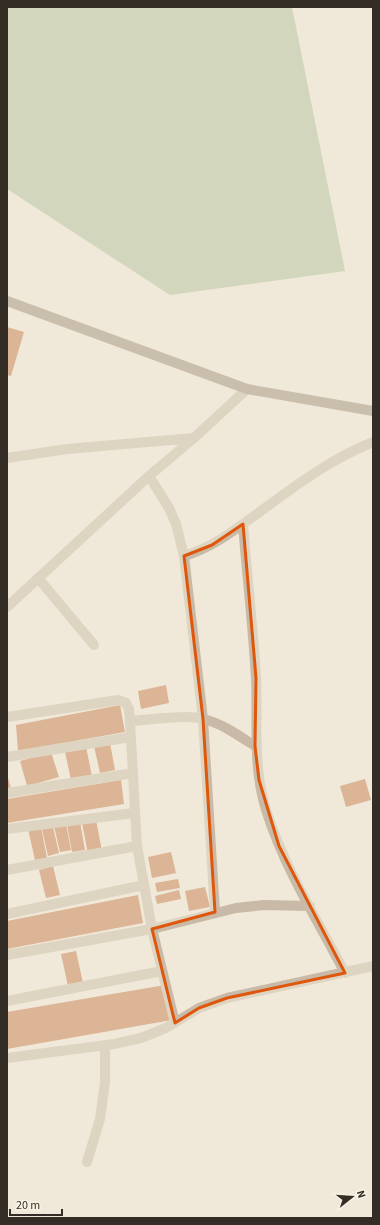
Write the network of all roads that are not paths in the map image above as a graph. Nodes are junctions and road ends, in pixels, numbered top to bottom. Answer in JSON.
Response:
{"nodes":[{"id":1,"x":7,"y":301,"type":"edge"},
{"id":2,"x":247,"y":389,"type":"junction"},
{"id":3,"x":373,"y":411,"type":"edge"},
{"id":4,"x":194,"y":438,"type":"junction"},
{"id":5,"x":373,"y":442,"type":"edge"},
{"id":6,"x":7,"y":458,"type":"edge"},
{"id":7,"x":149,"y":476,"type":"junction"},
{"id":8,"x":243,"y":524,"type":"junction"},
{"id":9,"x":184,"y":556,"type":"junction"},
{"id":10,"x":38,"y":578,"type":"junction"},
{"id":11,"x":7,"y":607,"type":"edge"},
{"id":12,"x":94,"y":645,"type":"dead end"},
{"id":13,"x":7,"y":717,"type":"edge"},
{"id":14,"x":203,"y":719,"type":"junction"},
{"id":15,"x":130,"y":721,"type":"junction"},
{"id":16,"x":131,"y":737,"type":"junction"},
{"id":17,"x":255,"y":746,"type":"junction"},
{"id":18,"x":7,"y":757,"type":"edge"},
{"id":19,"x":133,"y":773,"type":"junction"},
{"id":20,"x":7,"y":793,"type":"edge"},
{"id":21,"x":134,"y":813,"type":"junction"},
{"id":22,"x":7,"y":829,"type":"edge"},
{"id":23,"x":137,"y":846,"type":"junction"},
{"id":24,"x":7,"y":870,"type":"edge"},
{"id":25,"x":144,"y":885,"type":"junction"},
{"id":26,"x":310,"y":906,"type":"junction"},
{"id":27,"x":215,"y":912,"type":"junction"},
{"id":28,"x":7,"y":914,"type":"edge"},
{"id":29,"x":152,"y":929,"type":"junction"},
{"id":30,"x":7,"y":955,"type":"edge"},
{"id":31,"x":373,"y":966,"type":"edge"},
{"id":32,"x":162,"y":970,"type":"junction"},
{"id":33,"x":345,"y":973,"type":"junction"},
{"id":34,"x":7,"y":1001,"type":"edge"},
{"id":35,"x":175,"y":1023,"type":"junction"},
{"id":36,"x":105,"y":1046,"type":"junction"},
{"id":37,"x":7,"y":1058,"type":"edge"},
{"id":38,"x":87,"y":1162,"type":"dead end"}],
"edges":[{"from":1,"to":2,"type":"main road"},
{"from":2,"to":3,"type":"main road"},
{"from":2,"to":4,"type":"street"},
{"from":4,"to":6,"type":"street"},
{"from":4,"to":7,"type":"street"},
{"from":5,"to":8,"type":"street"},
{"from":7,"to":9,"type":"street"},
{"from":7,"to":10,"type":"street"},
{"from":8,"to":9,"type":"street"},
{"from":8,"to":17,"type":"street"},
{"from":9,"to":14,"type":"street"},
{"from":10,"to":11,"type":"street"},
{"from":10,"to":12,"type":"street"},
{"from":13,"to":15,"type":"street"},
{"from":14,"to":15,"type":"street"},
{"from":14,"to":17,"type":"street"},
{"from":14,"to":27,"type":"street"},
{"from":15,"to":16,"type":"street"},
{"from":16,"to":18,"type":"street"},
{"from":16,"to":19,"type":"street"},
{"from":17,"to":26,"type":"street"},
{"from":19,"to":20,"type":"street"},
{"from":19,"to":21,"type":"street"},
{"from":21,"to":22,"type":"street"},
{"from":21,"to":23,"type":"street"},
{"from":23,"to":24,"type":"street"},
{"from":23,"to":25,"type":"street"},
{"from":25,"to":28,"type":"street"},
{"from":25,"to":29,"type":"street"},
{"from":26,"to":27,"type":"street"},
{"from":26,"to":33,"type":"street"},
{"from":27,"to":29,"type":"street"},
{"from":29,"to":30,"type":"street"},
{"from":29,"to":32,"type":"street"},
{"from":31,"to":33,"type":"street"},
{"from":32,"to":34,"type":"street"},
{"from":32,"to":35,"type":"street"},
{"from":33,"to":35,"type":"street"},
{"from":35,"to":36,"type":"street"},
{"from":36,"to":37,"type":"street"},
{"from":36,"to":38,"type":"street"}]}
